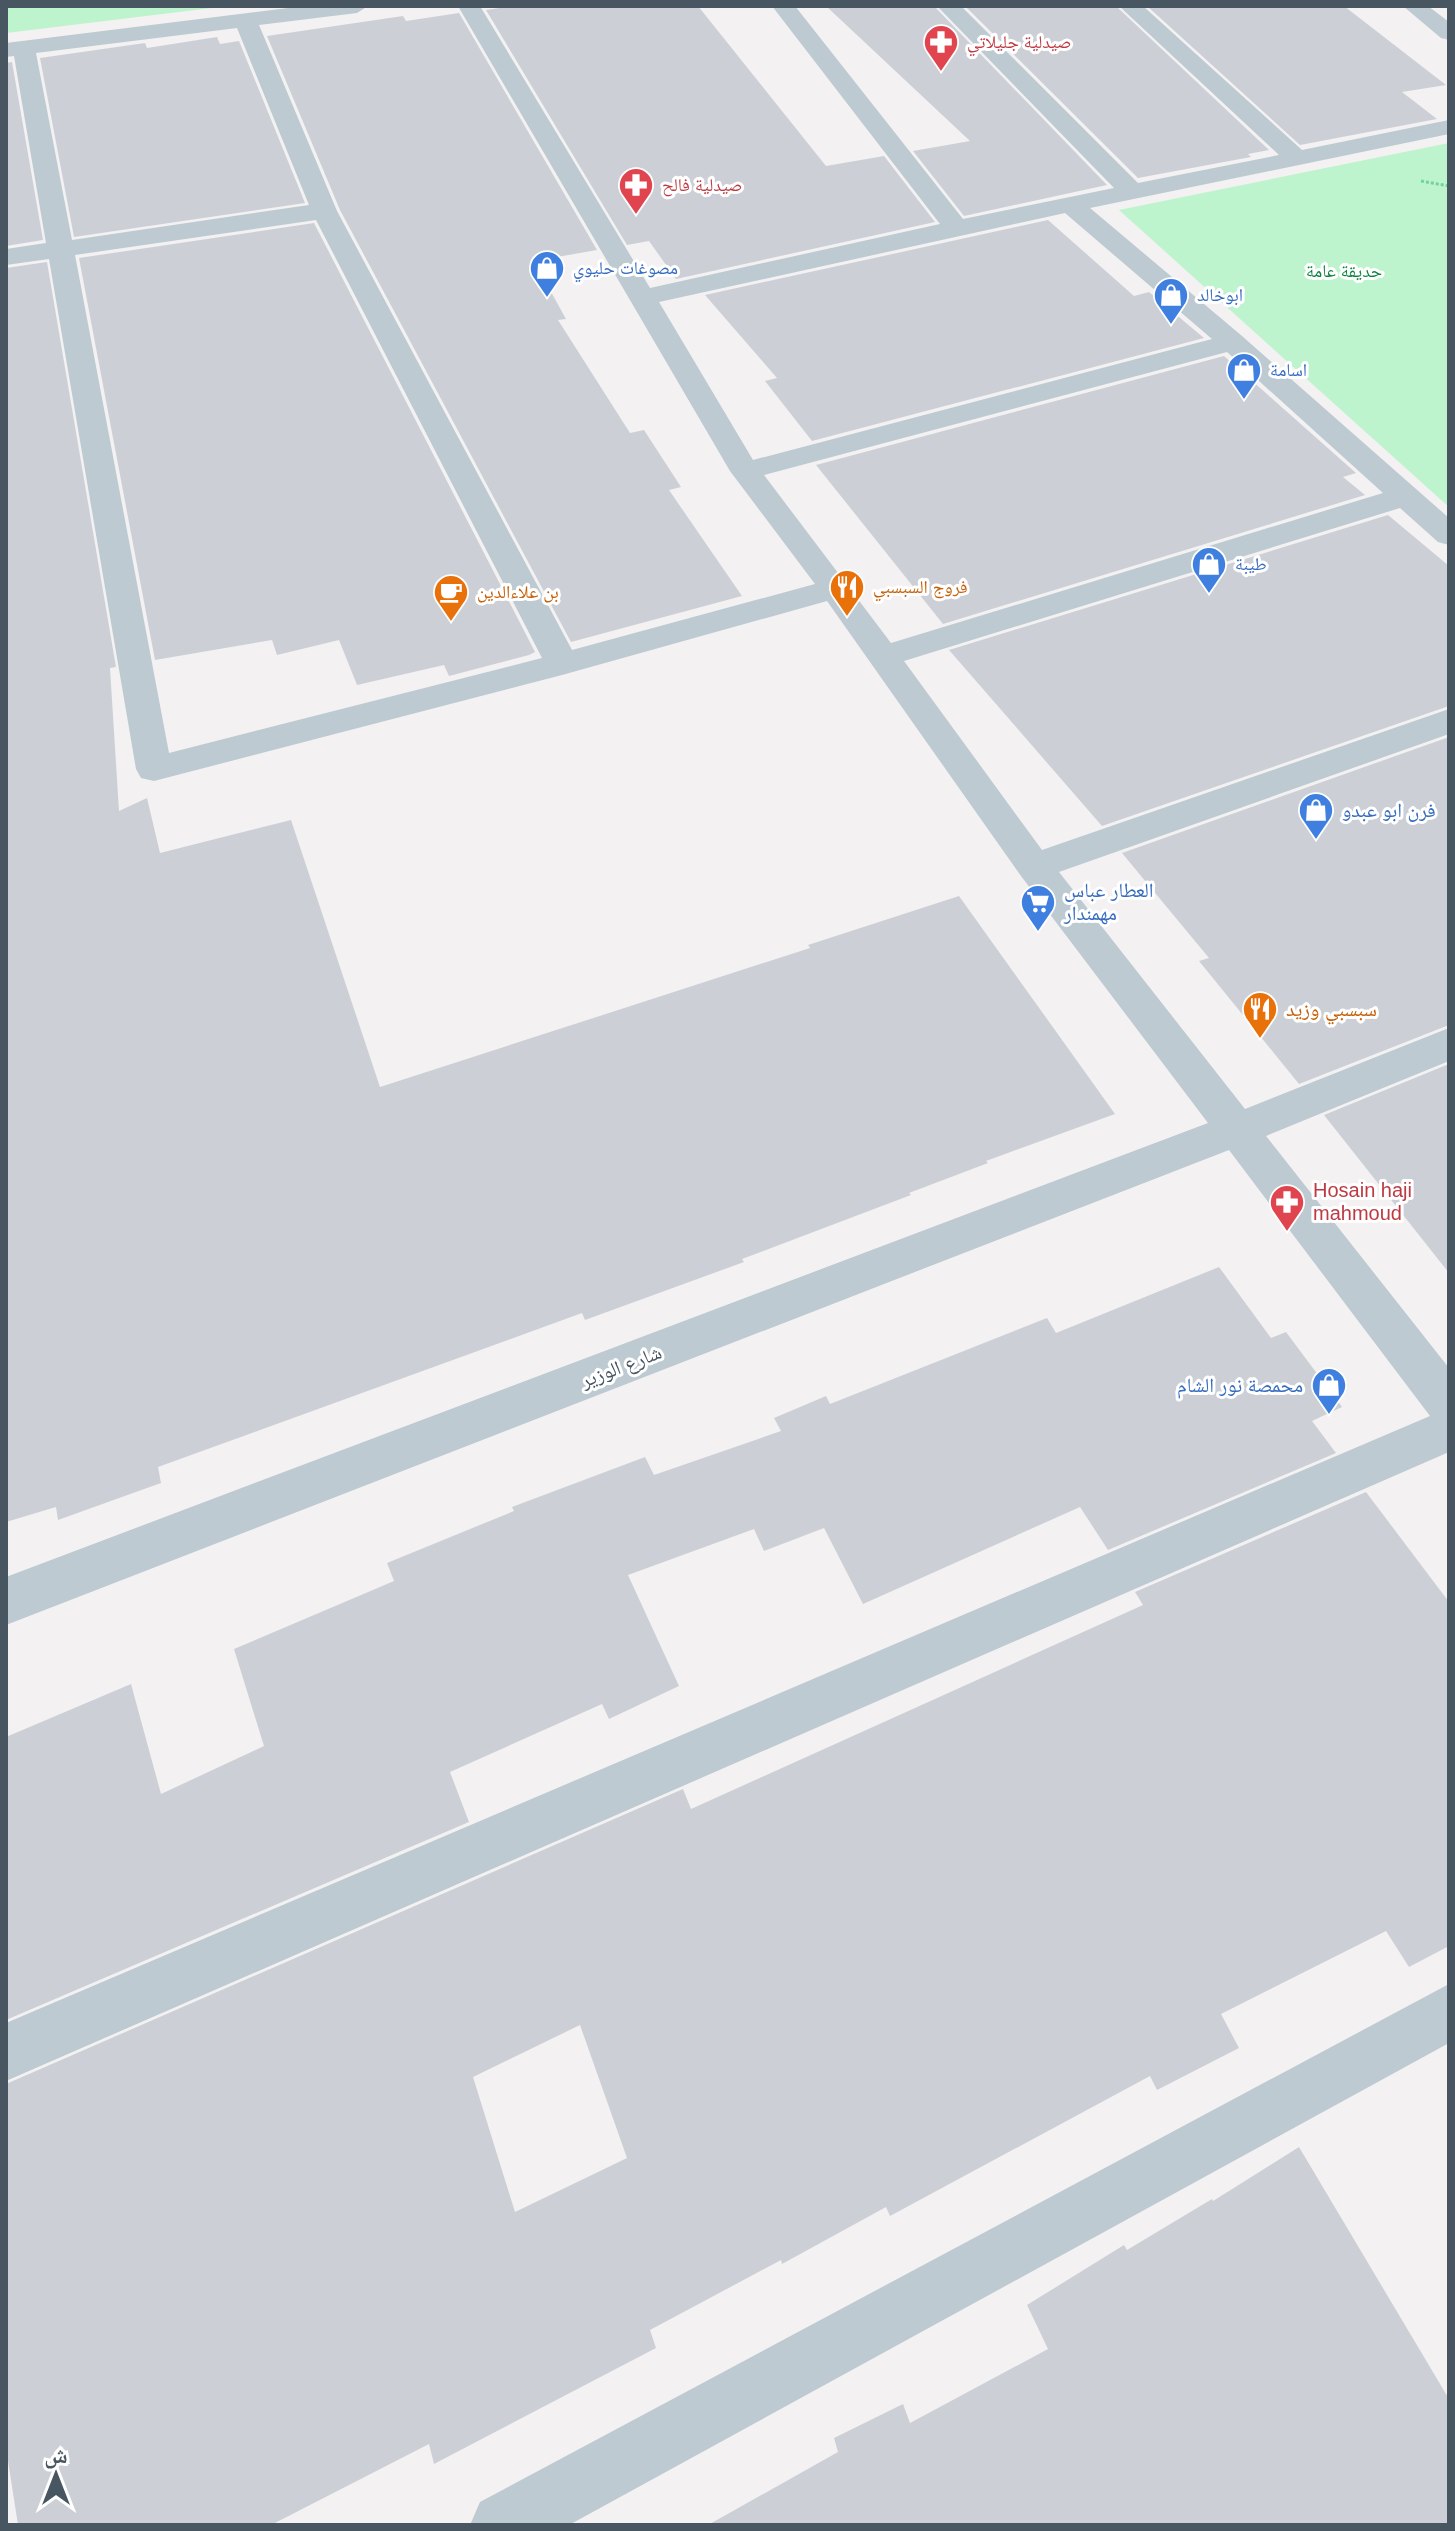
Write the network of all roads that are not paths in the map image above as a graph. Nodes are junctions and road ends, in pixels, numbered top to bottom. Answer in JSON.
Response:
{"nodes":[{"id":1,"x":357,"y":6,"type":"edge"},
{"id":2,"x":469,"y":6,"type":"edge"},
{"id":3,"x":783,"y":6,"type":"edge"},
{"id":4,"x":948,"y":6,"type":"edge"},
{"id":5,"x":1130,"y":6,"type":"edge"},
{"id":6,"x":1414,"y":6,"type":"edge"},
{"id":7,"x":246,"y":21,"type":"junction"},
{"id":8,"x":1449,"y":33,"type":"edge"},
{"id":9,"x":15,"y":49,"type":"edge"},
{"id":10,"x":1449,"y":127,"type":"edge"},
{"id":11,"x":1298,"y":159,"type":"junction"},
{"id":12,"x":1132,"y":192,"type":"junction"},
{"id":13,"x":1071,"y":205,"type":"junction"},
{"id":14,"x":324,"y":211,"type":"junction"},
{"id":15,"x":957,"y":228,"type":"junction"},
{"id":16,"x":59,"y":249,"type":"junction"},
{"id":17,"x":6,"y":257,"type":"edge"},
{"id":18,"x":641,"y":298,"type":"junction"},
{"id":19,"x":1232,"y":342,"type":"junction"},
{"id":20,"x":745,"y":471,"type":"junction"},
{"id":21,"x":1405,"y":496,"type":"junction"},
{"id":22,"x":1449,"y":535,"type":"edge"},
{"id":23,"x":835,"y":589,"type":"junction"},
{"id":24,"x":882,"y":657,"type":"junction"},
{"id":25,"x":562,"y":664,"type":"junction"},
{"id":26,"x":1449,"y":721,"type":"edge"},
{"id":27,"x":1034,"y":867,"type":"junction"},
{"id":28,"x":1449,"y":1044,"type":"edge"},
{"id":29,"x":1236,"y":1130,"type":"junction"},
{"id":30,"x":1449,"y":1404,"type":"edge"},
{"id":31,"x":1449,"y":1430,"type":"edge"},
{"id":32,"x":6,"y":1601,"type":"edge"},
{"id":33,"x":1449,"y":2012,"type":"edge"},
{"id":34,"x":6,"y":2052,"type":"edge"},
{"id":35,"x":503,"y":2525,"type":"edge"}],
"edges":[{"from":1,"to":7,"type":"street"},
{"from":2,"to":18,"type":"street"},
{"from":3,"to":15,"type":"street"},
{"from":4,"to":12,"type":"street"},
{"from":5,"to":11,"type":"street"},
{"from":6,"to":8,"type":"street"},
{"from":7,"to":9,"type":"street"},
{"from":7,"to":14,"type":"street"},
{"from":9,"to":16,"type":"street"},
{"from":10,"to":11,"type":"street"},
{"from":11,"to":12,"type":"street"},
{"from":12,"to":13,"type":"street"},
{"from":13,"to":15,"type":"street"},
{"from":13,"to":19,"type":"street"},
{"from":14,"to":16,"type":"street"},
{"from":14,"to":25,"type":"street"},
{"from":15,"to":18,"type":"street"},
{"from":16,"to":17,"type":"street"},
{"from":16,"to":25,"type":"street"},
{"from":18,"to":20,"type":"street"},
{"from":19,"to":20,"type":"street"},
{"from":19,"to":21,"type":"street"},
{"from":20,"to":23,"type":"street"},
{"from":21,"to":22,"type":"street"},
{"from":21,"to":24,"type":"street"},
{"from":23,"to":24,"type":"street"},
{"from":23,"to":25,"type":"street"},
{"from":24,"to":27,"type":"street"},
{"from":26,"to":27,"type":"street"},
{"from":27,"to":29,"type":"street"},
{"from":28,"to":29,"type":"street","name":"شارع الوزير"},
{"from":29,"to":30,"type":"street"},
{"from":29,"to":32,"type":"street","name":"شارع الوزير"},
{"from":31,"to":34,"type":"street"},
{"from":33,"to":35,"type":"street"}]}
